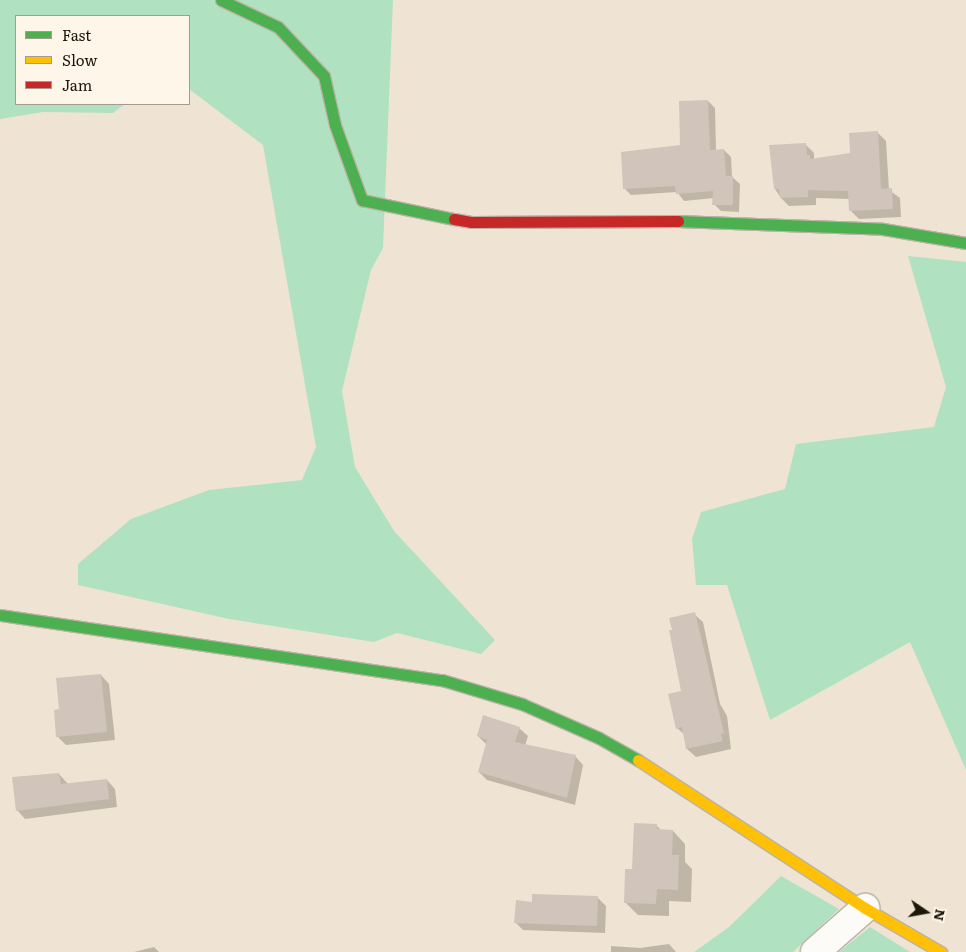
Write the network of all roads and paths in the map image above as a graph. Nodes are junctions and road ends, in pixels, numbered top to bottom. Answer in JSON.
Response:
{"nodes":[{"id":1,"x":221,"y":0,"type":"edge"},
{"id":2,"x":966,"y":243,"type":"edge"},
{"id":3,"x":0,"y":616,"type":"edge"},
{"id":4,"x":865,"y":908,"type":"junction"},
{"id":5,"x":815,"y":952,"type":"edge"},
{"id":6,"x":942,"y":952,"type":"edge"}],
"edges":[{"from":1,"to":2,"type":"street"},
{"from":3,"to":4,"type":"street"},
{"from":4,"to":5,"type":"street"},
{"from":4,"to":6,"type":"street"}]}
